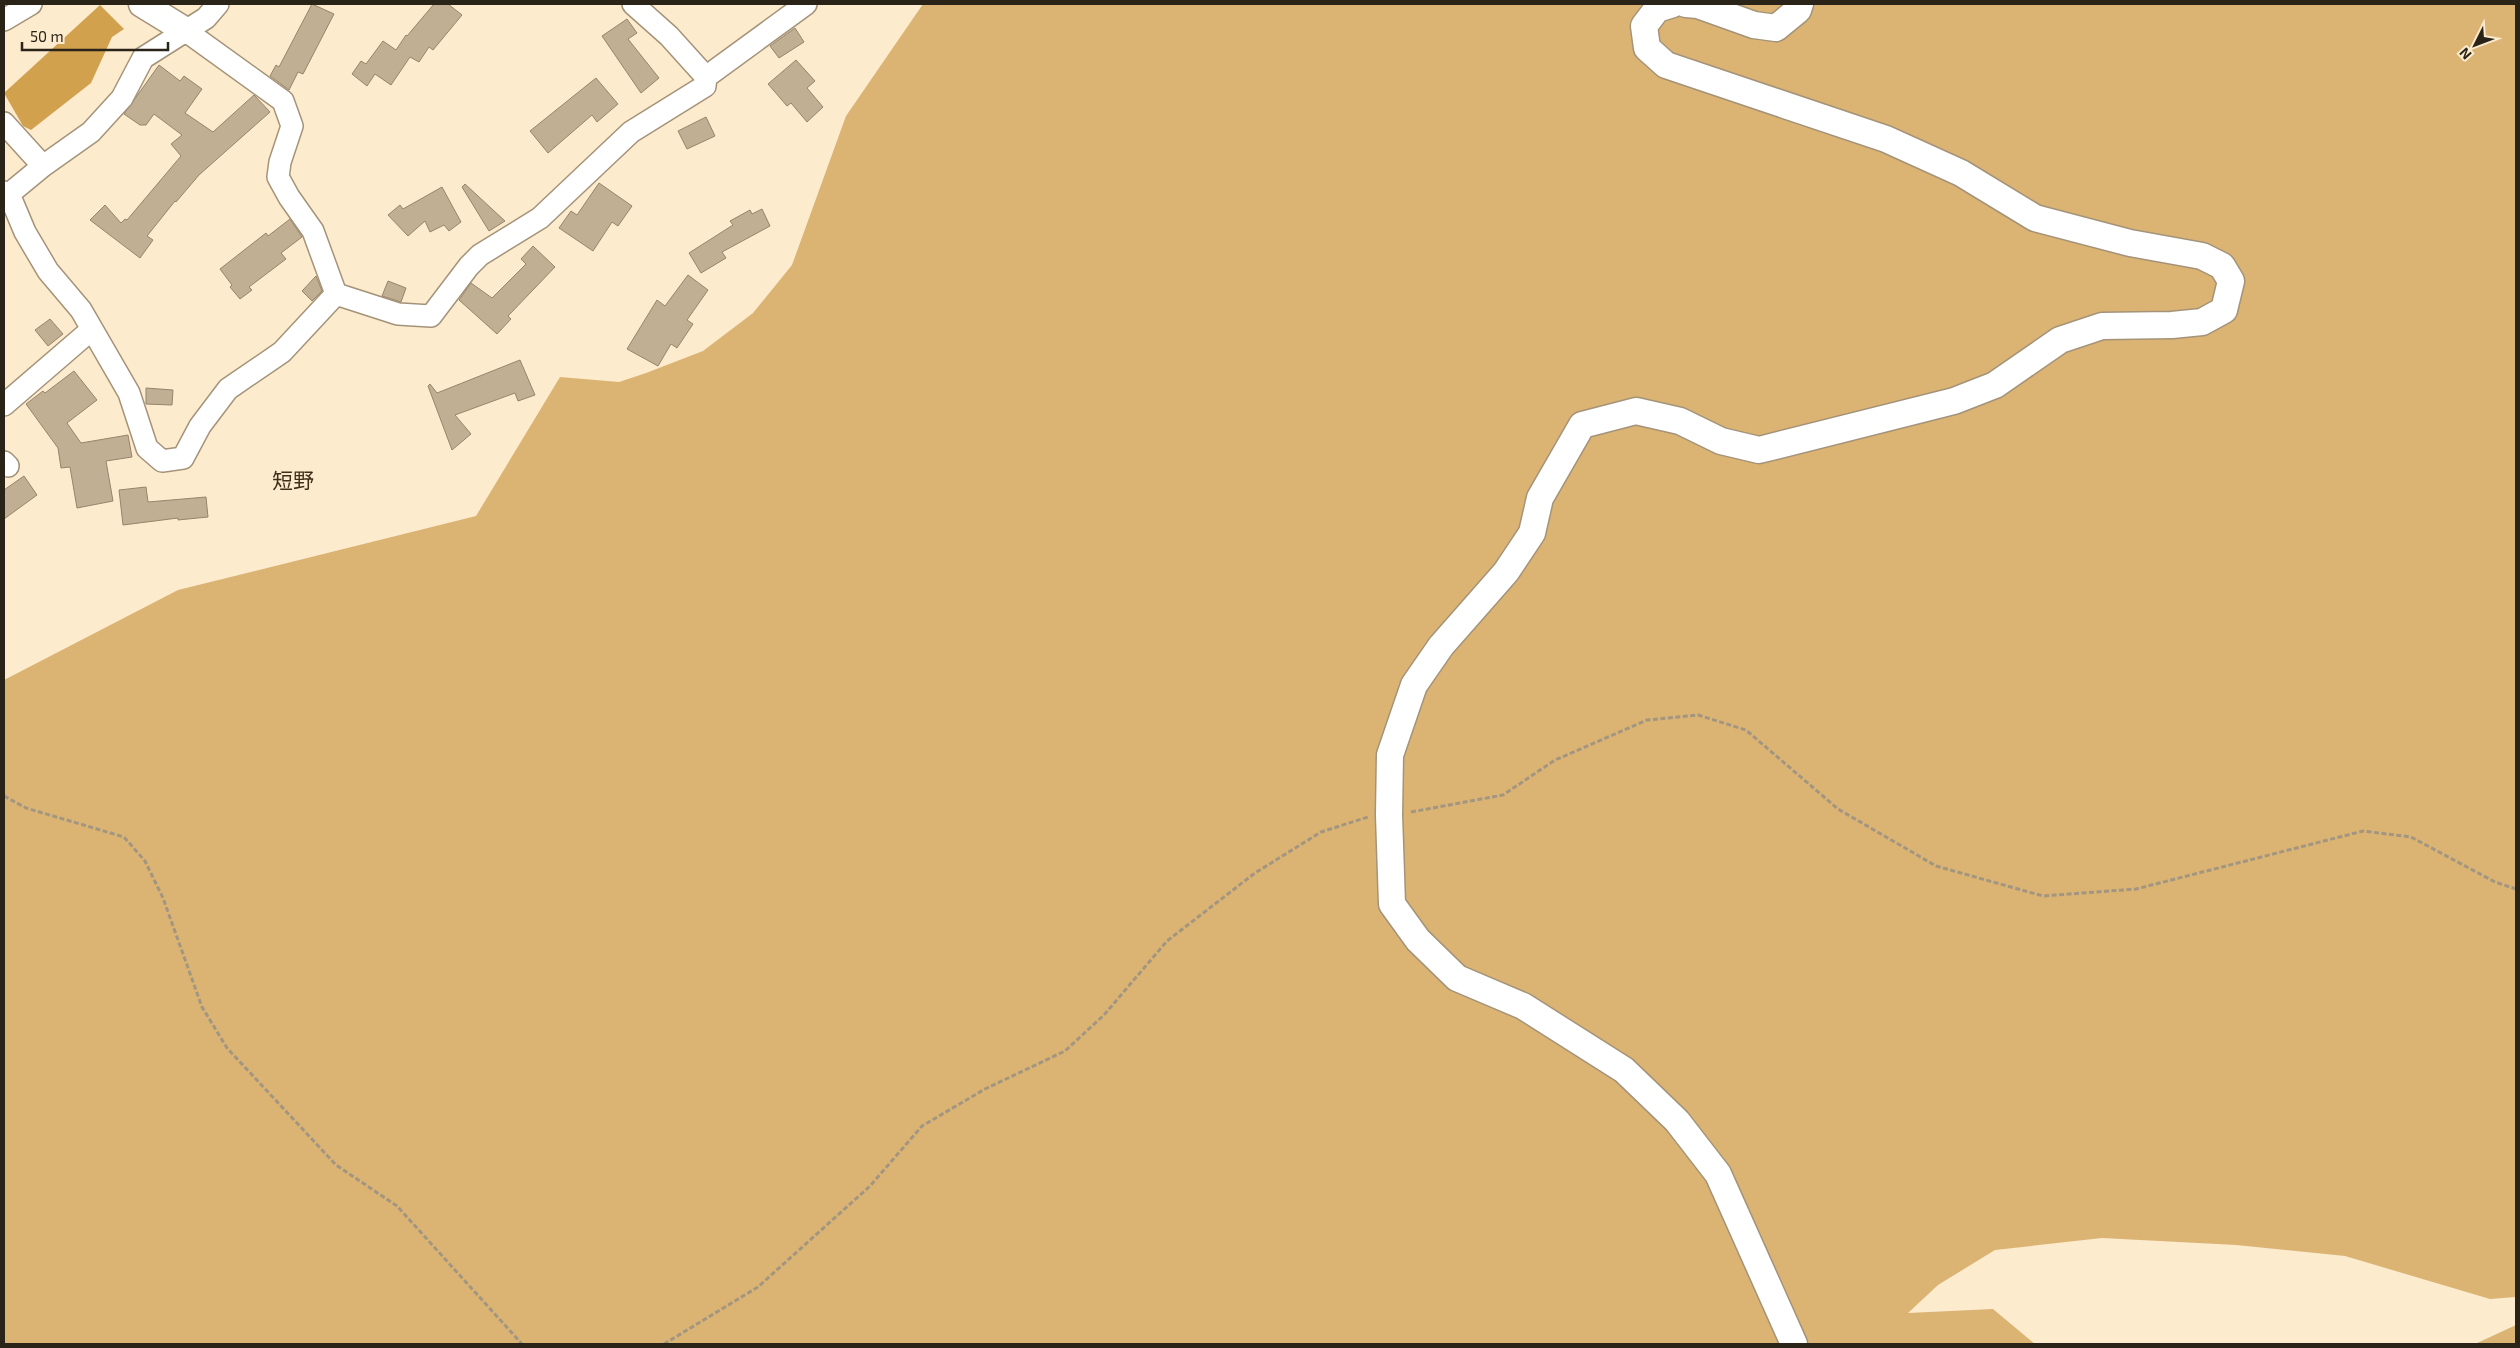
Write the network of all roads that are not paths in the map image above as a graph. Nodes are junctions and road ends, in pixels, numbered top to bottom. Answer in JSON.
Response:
{"nodes":[{"id":1,"x":31,"y":4,"type":"edge"},
{"id":2,"x":142,"y":4,"type":"edge"},
{"id":3,"x":218,"y":4,"type":"edge"},
{"id":4,"x":633,"y":4,"type":"edge"},
{"id":5,"x":806,"y":4,"type":"edge"},
{"id":6,"x":1673,"y":4,"type":"edge"},
{"id":7,"x":1686,"y":4,"type":"edge"},
{"id":8,"x":1800,"y":4,"type":"edge"},
{"id":9,"x":4,"y":20,"type":"edge"},
{"id":10,"x":186,"y":31,"type":"junction"},
{"id":11,"x":706,"y":77,"type":"junction"},
{"id":12,"x":4,"y":123,"type":"edge"},
{"id":13,"x":43,"y":166,"type":"junction"},
{"id":14,"x":6,"y":193,"type":"edge"},
{"id":15,"x":336,"y":294,"type":"junction"},
{"id":16,"x":91,"y":330,"type":"junction"},
{"id":17,"x":4,"y":405,"type":"edge"},
{"id":18,"x":1794,"y":1344,"type":"edge"}],
"edges":[{"from":1,"to":9,"type":"street"},
{"from":2,"to":10,"type":"street"},
{"from":3,"to":10,"type":"street"},
{"from":4,"to":11,"type":"street"},
{"from":5,"to":11,"type":"street"},
{"from":6,"to":18,"type":"street"},
{"from":7,"to":8,"type":"street"},
{"from":10,"to":13,"type":"street"},
{"from":10,"to":15,"type":"street"},
{"from":11,"to":15,"type":"street"},
{"from":12,"to":13,"type":"street"},
{"from":13,"to":14,"type":"street"},
{"from":14,"to":16,"type":"street"},
{"from":15,"to":16,"type":"street"},
{"from":16,"to":17,"type":"street"}]}
